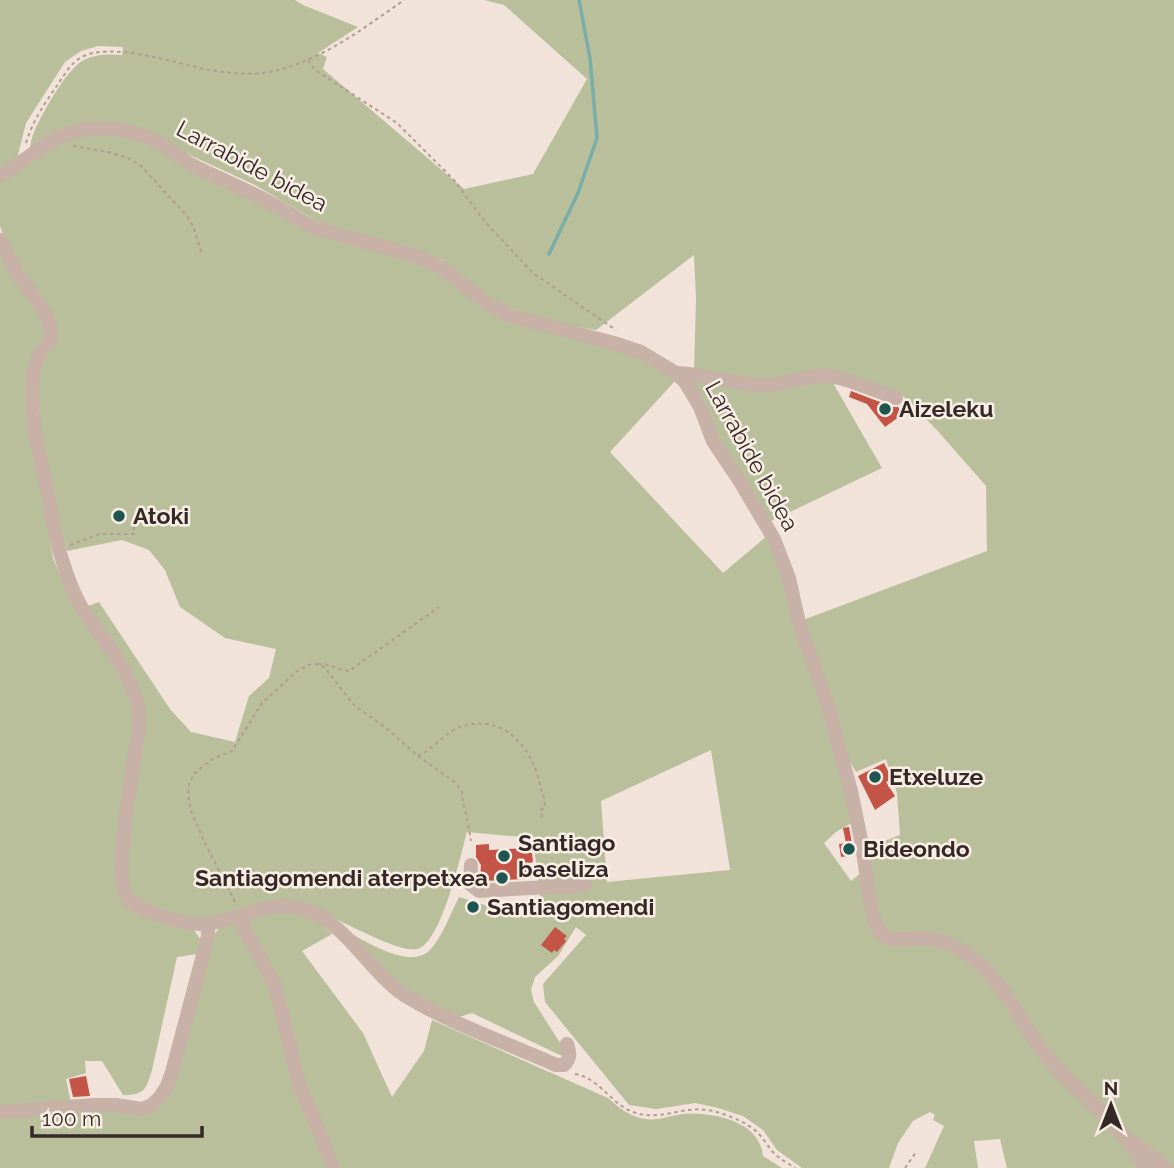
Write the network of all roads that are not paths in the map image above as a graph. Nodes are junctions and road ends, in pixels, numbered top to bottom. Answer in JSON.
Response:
{"nodes":[{"id":1,"x":0,"y":176,"type":"edge"},
{"id":2,"x":0,"y":240,"type":"edge"},
{"id":3,"x":676,"y":373,"type":"junction"},
{"id":4,"x":896,"y":398,"type":"dead end"},
{"id":5,"x":471,"y":865,"type":"dead end"},
{"id":6,"x":585,"y":885,"type":"dead end"},
{"id":7,"x":238,"y":917,"type":"junction"},
{"id":8,"x":208,"y":924,"type":"junction"},
{"id":9,"x":567,"y":1045,"type":"dead end"},
{"id":10,"x":0,"y":1112,"type":"edge"},
{"id":11,"x":1115,"y":1126,"type":"junction"},
{"id":12,"x":333,"y":1168,"type":"edge"},
{"id":13,"x":1145,"y":1168,"type":"edge"},
{"id":14,"x":1165,"y":1168,"type":"edge"}],
"edges":[{"from":1,"to":3,"type":"street","name":"Larrabide bidea"},
{"from":2,"to":8,"type":"street"},
{"from":3,"to":4,"type":"street"},
{"from":3,"to":11,"type":"street","name":"Larrabide bidea"},
{"from":5,"to":6,"type":"street"},
{"from":7,"to":8,"type":"street"},
{"from":7,"to":9,"type":"street"},
{"from":7,"to":12,"type":"street"},
{"from":8,"to":10,"type":"street"},
{"from":11,"to":13,"type":"street","name":"Larrabide bidea"},
{"from":11,"to":14,"type":"street","name":"Larrabide bidea"}]}
